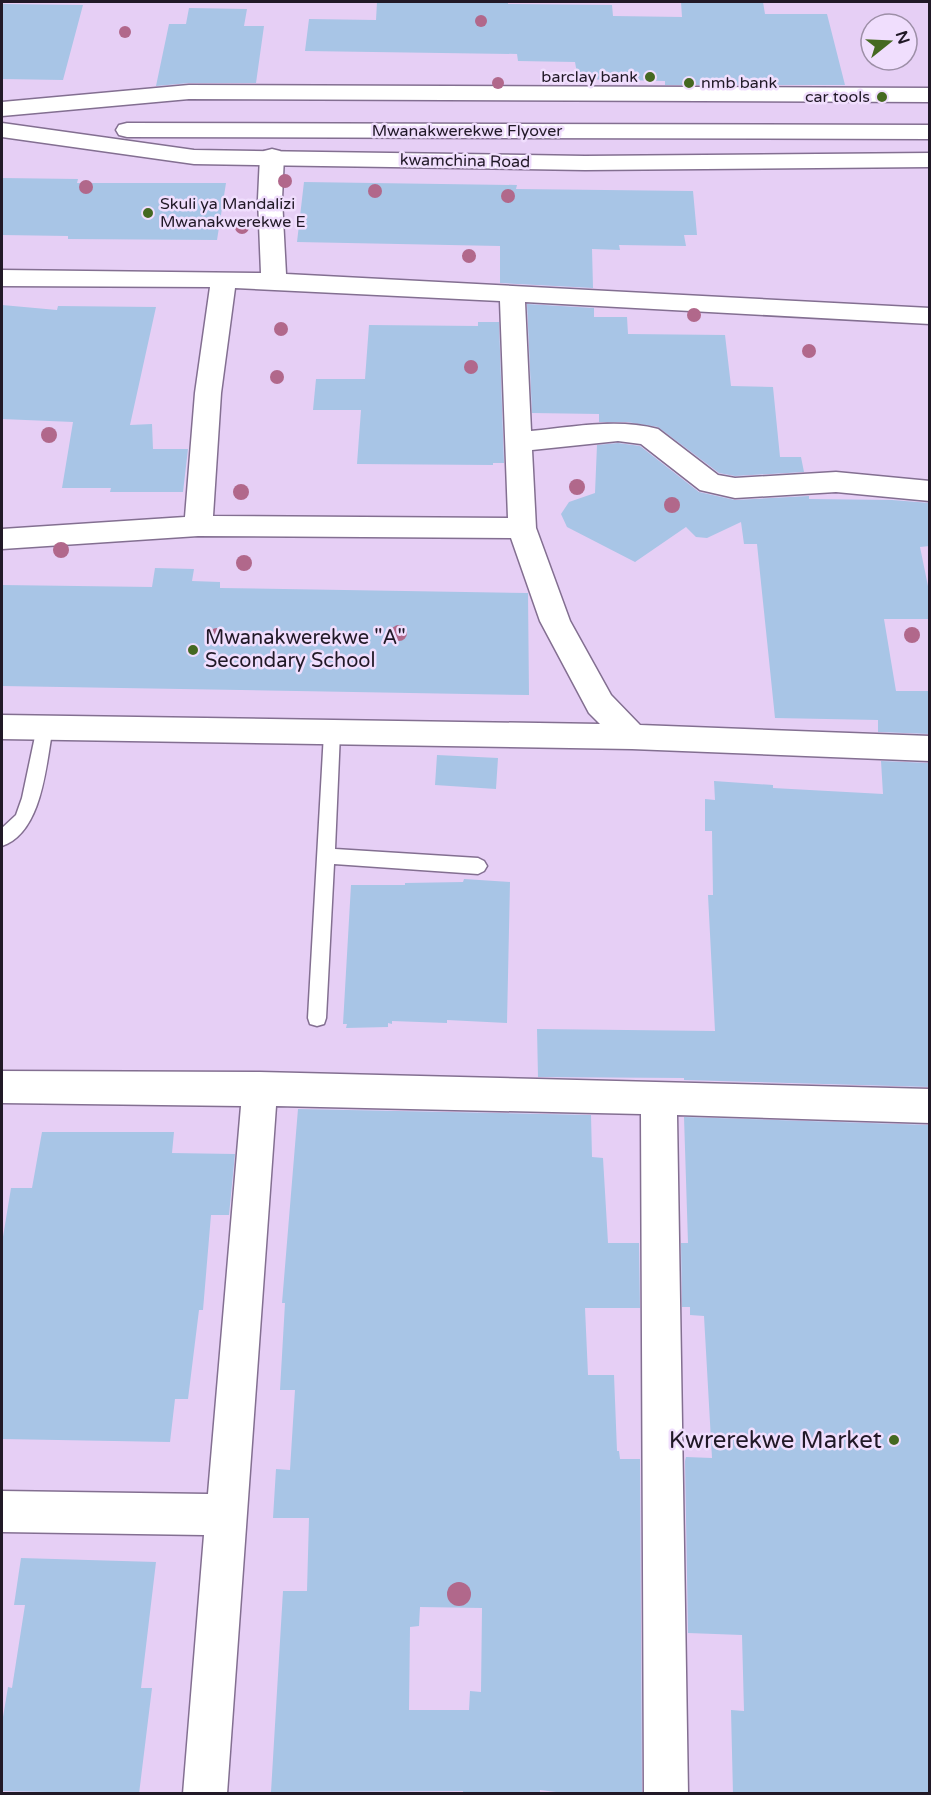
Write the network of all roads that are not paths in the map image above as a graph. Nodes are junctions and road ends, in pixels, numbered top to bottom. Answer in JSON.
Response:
{"nodes":[{"id":1,"x":930,"y":95,"type":"edge"},
{"id":2,"x":930,"y":112,"type":"edge"},
{"id":3,"x":3,"y":120,"type":"edge"},
{"id":4,"x":930,"y":132,"type":"edge"},
{"id":5,"x":272,"y":156,"type":"junction"},
{"id":6,"x":930,"y":160,"type":"edge"},
{"id":7,"x":2,"y":278,"type":"edge"},
{"id":8,"x":224,"y":279,"type":"junction"},
{"id":9,"x":274,"y":282,"type":"junction"},
{"id":10,"x":512,"y":293,"type":"junction"},
{"id":11,"x":930,"y":316,"type":"edge"},
{"id":12,"x":517,"y":442,"type":"junction"},
{"id":13,"x":930,"y":491,"type":"edge"},
{"id":14,"x":198,"y":526,"type":"junction"},
{"id":15,"x":522,"y":528,"type":"junction"},
{"id":16,"x":2,"y":539,"type":"edge"},
{"id":17,"x":2,"y":727,"type":"edge"},
{"id":18,"x":45,"y":727,"type":"junction"},
{"id":19,"x":332,"y":733,"type":"junction"},
{"id":20,"x":632,"y":737,"type":"junction"},
{"id":21,"x":930,"y":749,"type":"edge"},
{"id":22,"x":2,"y":839,"type":"edge"},
{"id":23,"x":325,"y":856,"type":"junction"},
{"id":24,"x":478,"y":866,"type":"dead end"},
{"id":25,"x":317,"y":1018,"type":"dead end"},
{"id":26,"x":2,"y":1087,"type":"edge"},
{"id":27,"x":260,"y":1088,"type":"junction"},
{"id":28,"x":658,"y":1097,"type":"junction"},
{"id":29,"x":930,"y":1106,"type":"edge"},
{"id":30,"x":2,"y":1511,"type":"edge"},
{"id":31,"x":227,"y":1515,"type":"junction"},
{"id":32,"x":205,"y":1794,"type":"edge"},
{"id":33,"x":666,"y":1794,"type":"edge"}],
"edges":[{"from":1,"to":3,"type":"street"},
{"from":2,"to":3,"type":"street","name":"Mwanakwerekwe Flyover"},
{"from":3,"to":4,"type":"street","name":"Mwanakwerekwe Flyover"},
{"from":3,"to":5,"type":"street","name":"kwamchina Road"},
{"from":5,"to":6,"type":"street","name":"kwamchina Road"},
{"from":5,"to":9,"type":"street"},
{"from":7,"to":8,"type":"street"},
{"from":8,"to":9,"type":"street"},
{"from":8,"to":14,"type":"street"},
{"from":9,"to":10,"type":"street"},
{"from":10,"to":11,"type":"street"},
{"from":10,"to":12,"type":"street"},
{"from":12,"to":13,"type":"street"},
{"from":12,"to":15,"type":"street"},
{"from":14,"to":15,"type":"street"},
{"from":14,"to":16,"type":"street"},
{"from":15,"to":20,"type":"street"},
{"from":17,"to":18,"type":"street"},
{"from":18,"to":19,"type":"street"},
{"from":18,"to":22,"type":"lane"},
{"from":19,"to":20,"type":"street"},
{"from":19,"to":23,"type":"lane"},
{"from":20,"to":21,"type":"street"},
{"from":23,"to":24,"type":"lane"},
{"from":23,"to":25,"type":"lane"},
{"from":26,"to":27,"type":"street"},
{"from":27,"to":28,"type":"street"},
{"from":27,"to":31,"type":"street"},
{"from":28,"to":29,"type":"street"},
{"from":28,"to":33,"type":"street"},
{"from":30,"to":31,"type":"street"},
{"from":31,"to":32,"type":"street"}]}
